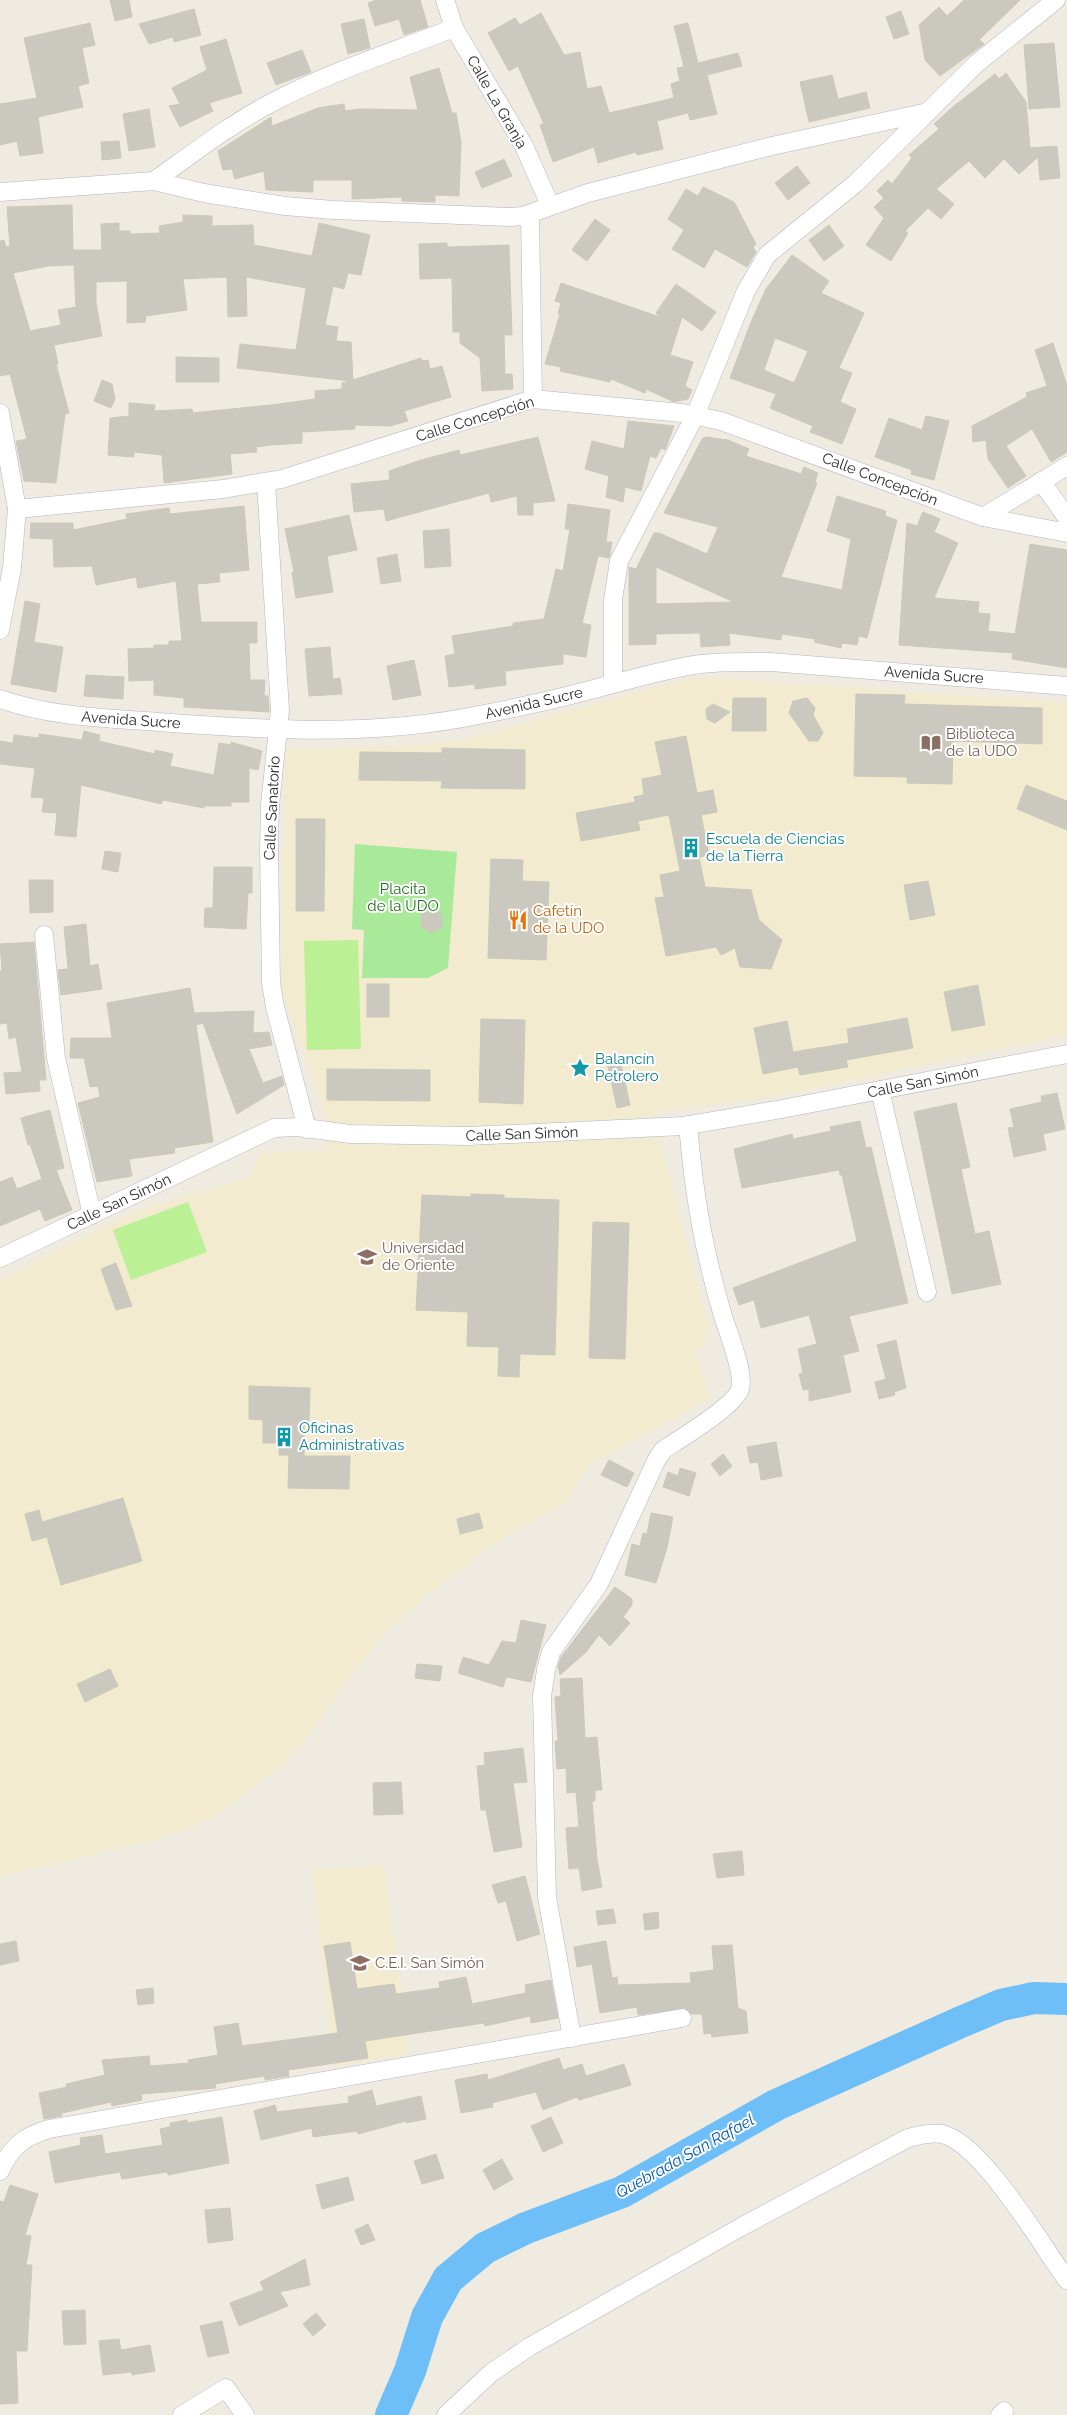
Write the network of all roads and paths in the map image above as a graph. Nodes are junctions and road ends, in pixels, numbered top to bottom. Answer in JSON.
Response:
{"nodes":[{"id":1,"x":445,"y":0,"type":"edge"},
{"id":2,"x":1059,"y":2,"type":"edge"},
{"id":3,"x":454,"y":28,"type":"junction"},
{"id":4,"x":928,"y":112,"type":"junction"},
{"id":5,"x":154,"y":181,"type":"junction"},
{"id":6,"x":0,"y":192,"type":"edge"},
{"id":7,"x":550,"y":205,"type":"junction"},
{"id":8,"x":530,"y":214,"type":"junction"},
{"id":9,"x":533,"y":399,"type":"junction"},
{"id":10,"x":0,"y":414,"type":"edge"},
{"id":11,"x":695,"y":416,"type":"junction"},
{"id":12,"x":1067,"y":466,"type":"edge"},
{"id":13,"x":1041,"y":481,"type":"junction"},
{"id":14,"x":266,"y":482,"type":"junction"},
{"id":15,"x":17,"y":509,"type":"junction"},
{"id":16,"x":983,"y":517,"type":"junction"},
{"id":17,"x":1067,"y":518,"type":"edge"},
{"id":18,"x":1067,"y":533,"type":"edge"},
{"id":19,"x":0,"y":630,"type":"edge"},
{"id":20,"x":613,"y":684,"type":"junction"},
{"id":21,"x":1067,"y":686,"type":"edge"},
{"id":22,"x":0,"y":699,"type":"edge"},
{"id":23,"x":278,"y":730,"type":"junction"},
{"id":24,"x":44,"y":935,"type":"dead end"},
{"id":25,"x":1067,"y":1054,"type":"edge"},
{"id":26,"x":880,"y":1090,"type":"junction"},
{"id":27,"x":688,"y":1125,"type":"junction"},
{"id":28,"x":307,"y":1129,"type":"junction"},
{"id":29,"x":92,"y":1216,"type":"junction"},
{"id":30,"x":0,"y":1258,"type":"edge"},
{"id":31,"x":927,"y":1292,"type":"dead end"},
{"id":32,"x":682,"y":2018,"type":"dead end"},
{"id":33,"x":572,"y":2038,"type":"junction"},
{"id":34,"x":0,"y":2171,"type":"edge"},
{"id":35,"x":1067,"y":2280,"type":"edge"},
{"id":36,"x":182,"y":2415,"type":"edge"},
{"id":37,"x":245,"y":2415,"type":"edge"},
{"id":38,"x":446,"y":2415,"type":"edge"}],
"edges":[{"from":1,"to":3,"type":"street","name":"Calle La Granja"},
{"from":2,"to":4,"type":"street"},
{"from":3,"to":5,"type":"street"},
{"from":3,"to":7,"type":"street","name":"Calle La Granja"},
{"from":4,"to":7,"type":"street"},
{"from":4,"to":11,"type":"street"},
{"from":5,"to":6,"type":"street"},
{"from":5,"to":8,"type":"street"},
{"from":7,"to":8,"type":"street"},
{"from":8,"to":9,"type":"street"},
{"from":9,"to":11,"type":"street","name":"Calle Concepción"},
{"from":9,"to":14,"type":"street","name":"Calle Concepción"},
{"from":10,"to":15,"type":"street"},
{"from":11,"to":16,"type":"street","name":"Calle Concepción"},
{"from":11,"to":20,"type":"street"},
{"from":12,"to":13,"type":"street"},
{"from":13,"to":16,"type":"street"},
{"from":13,"to":17,"type":"street"},
{"from":14,"to":15,"type":"street","name":"Calle Concepción"},
{"from":14,"to":23,"type":"street","name":"Calle Sanatorio"},
{"from":15,"to":19,"type":"street"},
{"from":16,"to":18,"type":"street","name":"Calle Concepción"},
{"from":20,"to":21,"type":"street","name":"Avenida Sucre"},
{"from":20,"to":23,"type":"street","name":"Avenida Sucre"},
{"from":22,"to":23,"type":"street","name":"Avenida Sucre"},
{"from":23,"to":28,"type":"street","name":"Calle Sanatorio"},
{"from":24,"to":29,"type":"street"},
{"from":25,"to":26,"type":"street","name":"Calle San Simón"},
{"from":26,"to":27,"type":"street","name":"Calle San Simón"},
{"from":26,"to":31,"type":"street"},
{"from":27,"to":28,"type":"street","name":"Calle San Simón"},
{"from":27,"to":33,"type":"street"},
{"from":28,"to":29,"type":"street","name":"Calle San Simón"},
{"from":29,"to":30,"type":"street","name":"Calle San Simón"},
{"from":32,"to":33,"type":"street"},
{"from":33,"to":34,"type":"street"},
{"from":35,"to":38,"type":"street"},
{"from":36,"to":37,"type":"street"}]}
